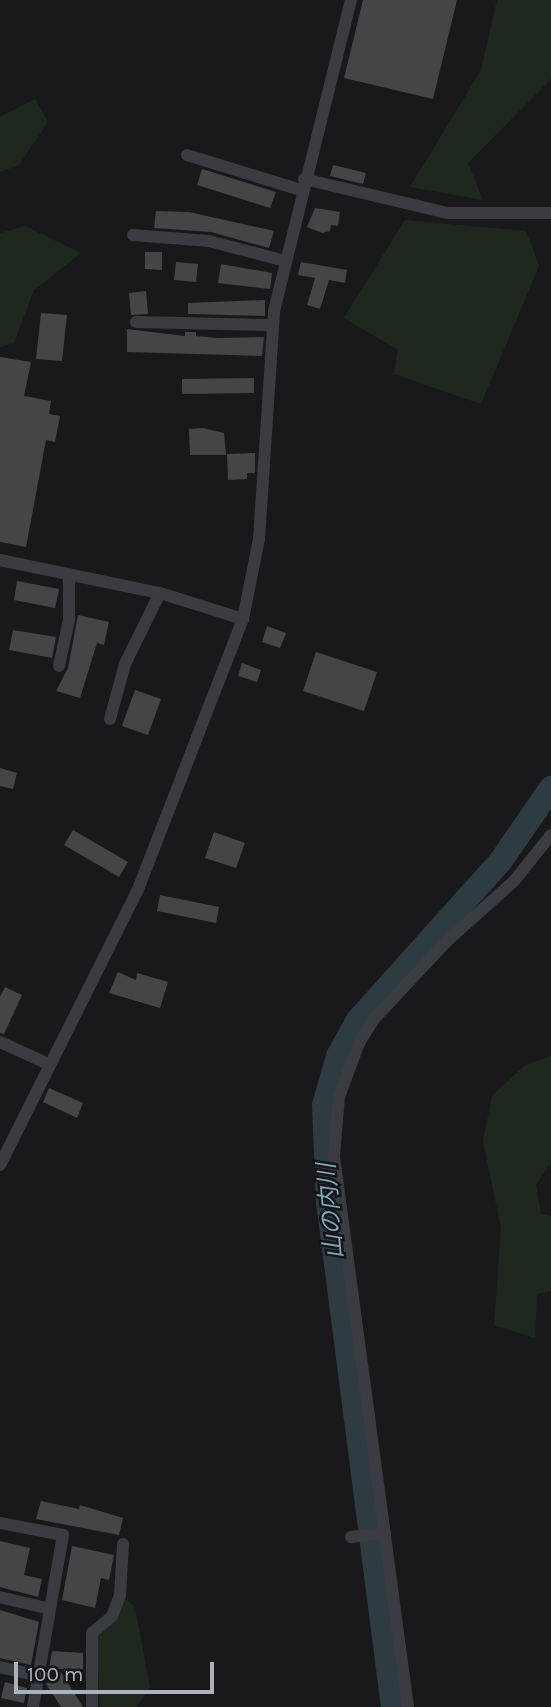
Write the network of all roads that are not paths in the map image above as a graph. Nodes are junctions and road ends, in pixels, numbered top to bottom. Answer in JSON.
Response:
{"nodes":[{"id":1,"x":351,"y":0,"type":"edge"},
{"id":2,"x":187,"y":155,"type":"dead end"},
{"id":3,"x":302,"y":185,"type":"junction"},
{"id":4,"x":551,"y":214,"type":"edge"},
{"id":5,"x":133,"y":234,"type":"dead end"},
{"id":6,"x":285,"y":261,"type":"junction"},
{"id":7,"x":136,"y":322,"type":"dead end"},
{"id":8,"x":272,"y":325,"type":"junction"},
{"id":9,"x":0,"y":560,"type":"edge"},
{"id":10,"x":69,"y":574,"type":"junction"},
{"id":11,"x":160,"y":593,"type":"junction"},
{"id":12,"x":243,"y":619,"type":"junction"},
{"id":13,"x":59,"y":666,"type":"dead end"},
{"id":14,"x":110,"y":719,"type":"dead end"},
{"id":15,"x":551,"y":835,"type":"edge"},
{"id":16,"x":0,"y":1042,"type":"edge"},
{"id":17,"x":48,"y":1064,"type":"junction"},
{"id":18,"x":0,"y":1165,"type":"edge"},
{"id":19,"x":0,"y":1522,"type":"edge"},
{"id":20,"x":384,"y":1533,"type":"junction"},
{"id":21,"x":351,"y":1537,"type":"dead end"},
{"id":22,"x":123,"y":1544,"type":"dead end"},
{"id":23,"x":0,"y":1597,"type":"edge"},
{"id":24,"x":50,"y":1609,"type":"junction"},
{"id":25,"x":0,"y":1667,"type":"edge"},
{"id":26,"x":39,"y":1676,"type":"junction"},
{"id":27,"x":33,"y":1707,"type":"edge"},
{"id":28,"x":92,"y":1707,"type":"edge"},
{"id":29,"x":408,"y":1707,"type":"edge"}],
"edges":[{"from":1,"to":3,"type":"street"},
{"from":2,"to":3,"type":"street"},
{"from":3,"to":4,"type":"street"},
{"from":3,"to":6,"type":"street"},
{"from":5,"to":6,"type":"street"},
{"from":6,"to":8,"type":"street"},
{"from":7,"to":8,"type":"street"},
{"from":8,"to":12,"type":"street"},
{"from":9,"to":10,"type":"street"},
{"from":10,"to":11,"type":"street"},
{"from":10,"to":13,"type":"street"},
{"from":11,"to":12,"type":"street"},
{"from":11,"to":14,"type":"street"},
{"from":12,"to":17,"type":"street"},
{"from":15,"to":20,"type":"street"},
{"from":16,"to":17,"type":"street"},
{"from":17,"to":18,"type":"street"},
{"from":19,"to":24,"type":"street"},
{"from":20,"to":21,"type":"street"},
{"from":20,"to":29,"type":"street"},
{"from":22,"to":28,"type":"street"},
{"from":23,"to":24,"type":"street"},
{"from":24,"to":26,"type":"street"},
{"from":25,"to":26,"type":"street"},
{"from":26,"to":27,"type":"street"}]}
